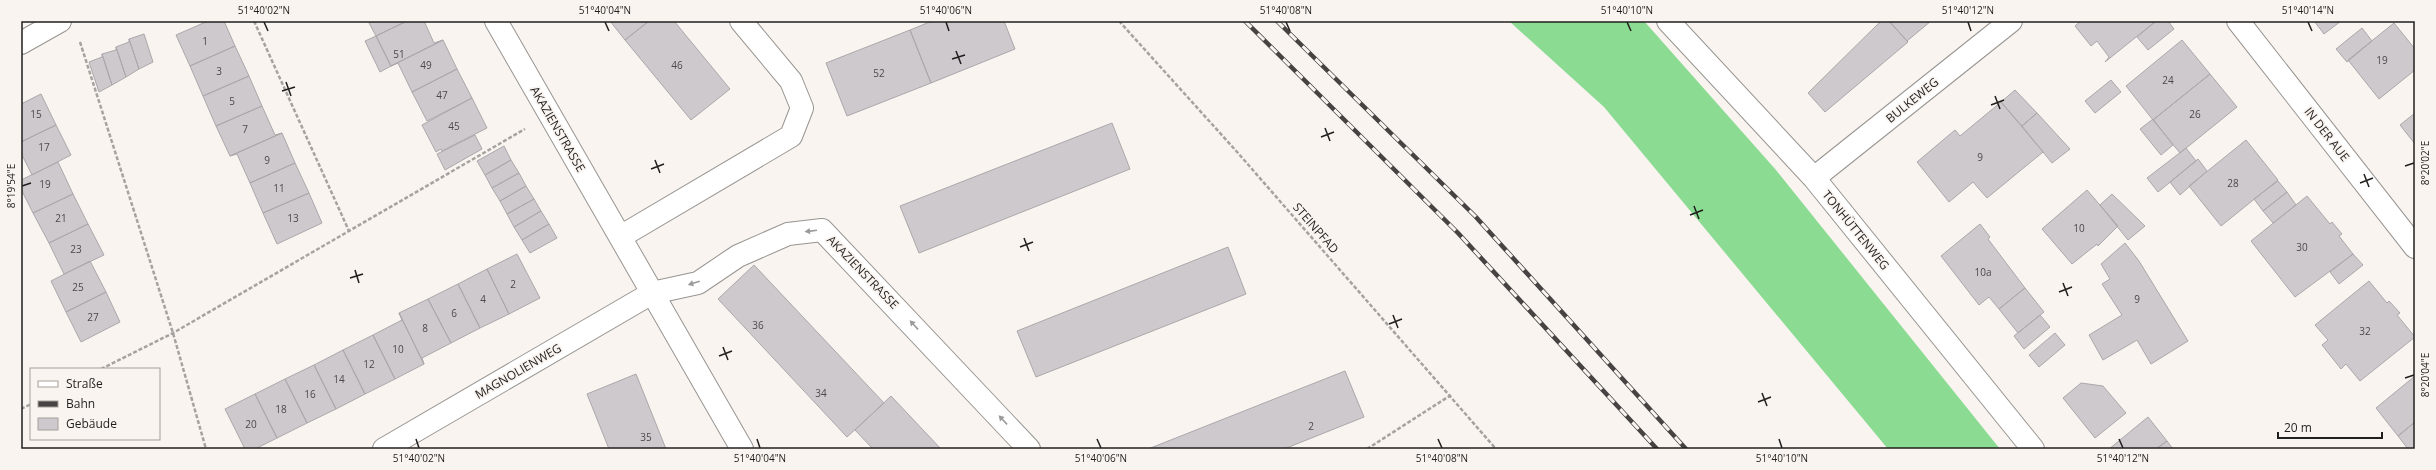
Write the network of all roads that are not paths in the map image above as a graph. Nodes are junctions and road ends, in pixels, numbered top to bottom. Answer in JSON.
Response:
{"nodes":[{"id":1,"x":60,"y":21,"type":"edge"},
{"id":2,"x":496,"y":21,"type":"edge"},
{"id":3,"x":741,"y":21,"type":"edge"},
{"id":4,"x":1668,"y":21,"type":"edge"},
{"id":5,"x":2010,"y":21,"type":"edge"},
{"id":6,"x":2238,"y":21,"type":"edge"},
{"id":7,"x":21,"y":43,"type":"edge"},
{"id":8,"x":1814,"y":178,"type":"junction"},
{"id":9,"x":620,"y":237,"type":"junction"},
{"id":10,"x":2415,"y":247,"type":"edge"},
{"id":11,"x":652,"y":293,"type":"junction"},
{"id":12,"x":384,"y":449,"type":"edge"},
{"id":13,"x":742,"y":449,"type":"edge"},
{"id":14,"x":1029,"y":449,"type":"edge"},
{"id":15,"x":2033,"y":449,"type":"edge"}],
"edges":[{"from":1,"to":7,"type":"street"},
{"from":2,"to":9,"type":"street","name":"AKAZIENSTRASSE"},
{"from":3,"to":9,"type":"street"},
{"from":4,"to":8,"type":"street","name":"TONHÜTTENWEG"},
{"from":5,"to":8,"type":"street","name":"BULKEWEG"},
{"from":6,"to":10,"type":"street","name":"IN DER AUE"},
{"from":8,"to":15,"type":"street","name":"TONHÜTTENWEG"},
{"from":9,"to":11,"type":"street","name":"AKAZIENSTRASSE"},
{"from":11,"to":12,"type":"street","name":"MAGNOLIENWEG"},
{"from":11,"to":13,"type":"street","name":"AKAZIENSTRASSE"},
{"from":14,"to":11,"type":"street","name":"AKAZIENSTRASSE","one_way":true}]}
